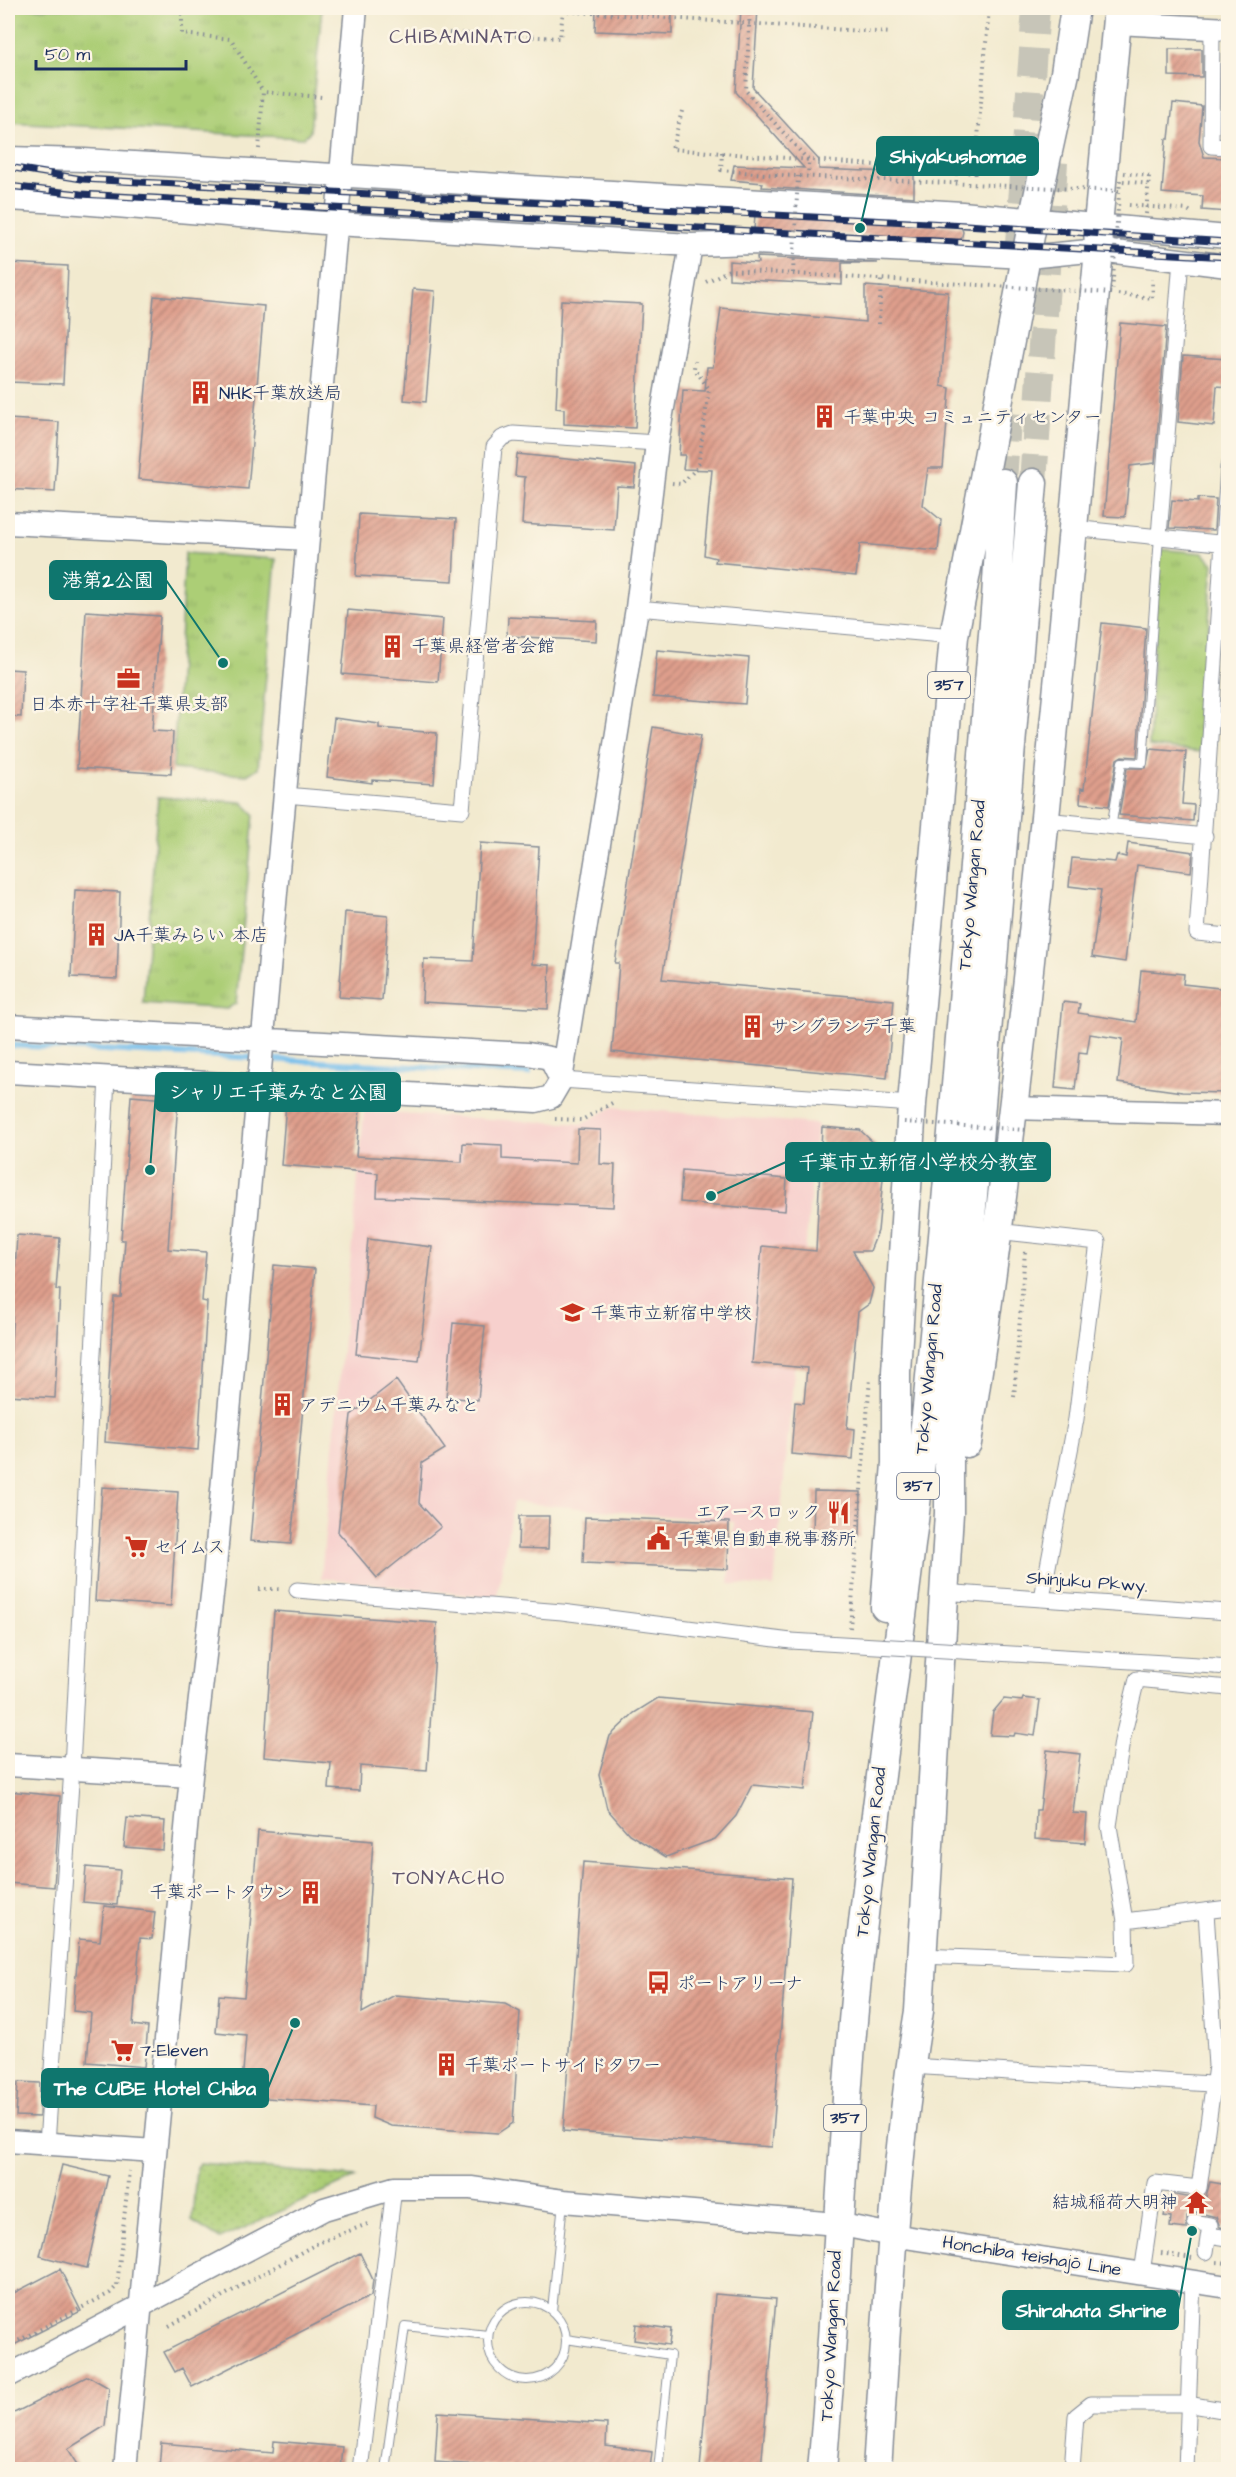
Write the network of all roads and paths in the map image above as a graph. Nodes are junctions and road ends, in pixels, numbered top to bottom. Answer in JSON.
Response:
{"nodes":[{"id":1,"x":182,"y":8,"type":"edge"},
{"id":2,"x":356,"y":8,"type":"edge"},
{"id":3,"x":750,"y":8,"type":"edge"},
{"id":4,"x":989,"y":8,"type":"edge"},
{"id":5,"x":1075,"y":8,"type":"edge"},
{"id":6,"x":1117,"y":15,"type":"edge"},
{"id":7,"x":1220,"y":29,"type":"edge"},
{"id":8,"x":449,"y":33,"type":"dead end"},
{"id":9,"x":892,"y":33,"type":"dead end"},
{"id":10,"x":263,"y":92,"type":"junction"},
{"id":11,"x":322,"y":97,"type":"dead end"},
{"id":12,"x":681,"y":111,"type":"dead end"},
{"id":13,"x":1228,"y":147,"type":"edge"},
{"id":14,"x":259,"y":148,"type":"dead end"},
{"id":15,"x":722,"y":152,"type":"junction"},
{"id":16,"x":8,"y":158,"type":"edge"},
{"id":17,"x":923,"y":169,"type":"junction"},
{"id":18,"x":340,"y":175,"type":"junction"},
{"id":19,"x":798,"y":176,"type":"junction"},
{"id":20,"x":808,"y":176,"type":"junction"},
{"id":21,"x":956,"y":183,"type":"junction"},
{"id":22,"x":1149,"y":184,"type":"junction"},
{"id":23,"x":1119,"y":191,"type":"junction"},
{"id":24,"x":8,"y":199,"type":"edge"},
{"id":25,"x":1146,"y":214,"type":"dead end"},
{"id":26,"x":1033,"y":220,"type":"junction"},
{"id":27,"x":1199,"y":220,"type":"dead end"},
{"id":28,"x":336,"y":224,"type":"junction"},
{"id":29,"x":1099,"y":237,"type":"junction"},
{"id":30,"x":1228,"y":237,"type":"edge"},
{"id":31,"x":690,"y":244,"type":"junction"},
{"id":32,"x":1027,"y":256,"type":"junction"},
{"id":33,"x":1228,"y":266,"type":"edge"},
{"id":34,"x":1180,"y":272,"type":"dead end"},
{"id":35,"x":793,"y":273,"type":"junction"},
{"id":36,"x":1145,"y":278,"type":"dead end"},
{"id":37,"x":881,"y":279,"type":"junction"},
{"id":38,"x":702,"y":291,"type":"dead end"},
{"id":39,"x":1112,"y":293,"type":"junction"},
{"id":40,"x":879,"y":324,"type":"dead end"},
{"id":41,"x":695,"y":357,"type":"dead end"},
{"id":42,"x":657,"y":443,"type":"junction"},
{"id":43,"x":1228,"y":466,"type":"edge"},
{"id":44,"x":666,"y":483,"type":"dead end"},
{"id":45,"x":1003,"y":483,"type":"tunnel mouth"},
{"id":46,"x":1033,"y":483,"type":"tunnel mouth"},
{"id":47,"x":8,"y":523,"type":"edge"},
{"id":48,"x":1072,"y":528,"type":"junction"},
{"id":49,"x":1159,"y":536,"type":"junction"},
{"id":50,"x":308,"y":540,"type":"junction"},
{"id":51,"x":1225,"y":543,"type":"edge"},
{"id":52,"x":637,"y":608,"type":"junction"},
{"id":53,"x":954,"y":636,"type":"junction"},
{"id":54,"x":285,"y":795,"type":"junction"},
{"id":55,"x":1045,"y":820,"type":"junction"},
{"id":56,"x":1111,"y":828,"type":"junction"},
{"id":57,"x":1205,"y":836,"type":"junction"},
{"id":58,"x":1228,"y":936,"type":"edge"},
{"id":59,"x":8,"y":1026,"type":"edge"},
{"id":60,"x":264,"y":1040,"type":"junction"},
{"id":61,"x":8,"y":1072,"type":"edge"},
{"id":62,"x":107,"y":1077,"type":"junction"},
{"id":63,"x":561,"y":1080,"type":"junction"},
{"id":64,"x":258,"y":1086,"type":"junction"},
{"id":65,"x":616,"y":1102,"type":"dead end"},
{"id":66,"x":908,"y":1113,"type":"junction"},
{"id":67,"x":1228,"y":1114,"type":"edge"},
{"id":68,"x":547,"y":1119,"type":"dead end"},
{"id":69,"x":1020,"y":1119,"type":"junction"},
{"id":70,"x":996,"y":1231,"type":"junction"},
{"id":71,"x":1025,"y":1247,"type":"dead end"},
{"id":72,"x":870,"y":1370,"type":"dead end"},
{"id":73,"x":1014,"y":1397,"type":"dead end"},
{"id":74,"x":949,"y":1513,"type":"junction"},
{"id":75,"x":297,"y":1590,"type":"dead end"},
{"id":76,"x":942,"y":1592,"type":"junction"},
{"id":77,"x":1042,"y":1598,"type":"junction"},
{"id":78,"x":1228,"y":1612,"type":"edge"},
{"id":79,"x":850,"y":1629,"type":"dead end"},
{"id":80,"x":1222,"y":1667,"type":"edge"},
{"id":81,"x":1228,"y":1688,"type":"edge"},
{"id":82,"x":8,"y":1764,"type":"edge"},
{"id":83,"x":880,"y":1767,"type":"junction"},
{"id":84,"x":72,"y":1768,"type":"junction"},
{"id":85,"x":191,"y":1776,"type":"junction"},
{"id":86,"x":1228,"y":1908,"type":"edge"},
{"id":87,"x":1206,"y":1912,"type":"junction"},
{"id":88,"x":1125,"y":1921,"type":"junction"},
{"id":89,"x":920,"y":1956,"type":"junction"},
{"id":90,"x":910,"y":2066,"type":"junction"},
{"id":91,"x":1221,"y":2085,"type":"edge"},
{"id":92,"x":8,"y":2141,"type":"edge"},
{"id":93,"x":47,"y":2144,"type":"junction"},
{"id":94,"x":155,"y":2151,"type":"junction"},
{"id":95,"x":129,"y":2171,"type":"dead end"},
{"id":96,"x":394,"y":2188,"type":"junction"},
{"id":97,"x":563,"y":2201,"type":"junction"},
{"id":98,"x":1195,"y":2222,"type":"dead end"},
{"id":99,"x":370,"y":2223,"type":"dead end"},
{"id":100,"x":837,"y":2224,"type":"junction"},
{"id":101,"x":892,"y":2235,"type":"junction"},
{"id":102,"x":1209,"y":2235,"type":"junction"},
{"id":103,"x":1228,"y":2238,"type":"edge"},
{"id":104,"x":1146,"y":2250,"type":"junction"},
{"id":105,"x":1201,"y":2263,"type":"junction"},
{"id":106,"x":1228,"y":2263,"type":"edge"},
{"id":107,"x":1142,"y":2273,"type":"junction"},
{"id":108,"x":1228,"y":2286,"type":"edge"},
{"id":109,"x":140,"y":2307,"type":"junction"},
{"id":110,"x":552,"y":2312,"type":"junction"},
{"id":111,"x":169,"y":2326,"type":"dead end"},
{"id":112,"x":488,"y":2335,"type":"junction"},
{"id":113,"x":566,"y":2339,"type":"junction"},
{"id":114,"x":8,"y":2346,"type":"edge"},
{"id":115,"x":8,"y":2376,"type":"edge"},
{"id":116,"x":1187,"y":2404,"type":"junction"},
{"id":117,"x":1228,"y":2411,"type":"edge"},
{"id":118,"x":125,"y":2469,"type":"edge"},
{"id":119,"x":360,"y":2469,"type":"edge"},
{"id":120,"x":385,"y":2469,"type":"edge"},
{"id":121,"x":658,"y":2469,"type":"edge"},
{"id":122,"x":822,"y":2469,"type":"edge"},
{"id":123,"x":877,"y":2469,"type":"edge"},
{"id":124,"x":1072,"y":2469,"type":"edge"},
{"id":125,"x":1186,"y":2469,"type":"edge"}],
"edges":[{"from":1,"to":10,"type":"path"},
{"from":2,"to":18,"type":"street"},
{"from":3,"to":20,"type":"path","bridge":true},
{"from":4,"to":17,"type":"path"},
{"from":5,"to":26,"type":"highway","number":"357"},
{"from":6,"to":7,"type":"street"},
{"from":6,"to":29,"type":"highway","number":"357"},
{"from":7,"to":13,"type":"street"},
{"from":8,"to":9,"type":"path"},
{"from":10,"to":11,"type":"path"},
{"from":10,"to":14,"type":"path"},
{"from":12,"to":15,"type":"path"},
{"from":15,"to":17,"type":"path"},
{"from":15,"to":19,"type":"path","bridge":true},
{"from":16,"to":18,"type":"street"},
{"from":17,"to":21,"type":"path"},
{"from":18,"to":26,"type":"street"},
{"from":18,"to":28,"type":"street"},
{"from":19,"to":20,"type":"path","bridge":true},
{"from":19,"to":35,"type":"path","bridge":true},
{"from":20,"to":21,"type":"path","bridge":true},
{"from":21,"to":23,"type":"path","bridge":true},
{"from":22,"to":23,"type":"path","bridge":true},
{"from":22,"to":25,"type":"path","bridge":true},
{"from":22,"to":27,"type":"path"},
{"from":23,"to":39,"type":"path","bridge":true},
{"from":24,"to":28,"type":"street"},
{"from":26,"to":29,"type":"street"},
{"from":26,"to":32,"type":"highway","number":"357"},
{"from":28,"to":31,"type":"street"},
{"from":28,"to":50,"type":"street"},
{"from":29,"to":30,"type":"street"},
{"from":29,"to":32,"type":"street"},
{"from":29,"to":33,"type":"street"},
{"from":29,"to":48,"type":"highway","number":"357"},
{"from":31,"to":32,"type":"street"},
{"from":31,"to":42,"type":"street"},
{"from":32,"to":53,"type":"highway","number":"357"},
{"from":34,"to":49,"type":"street"},
{"from":35,"to":37,"type":"path"},
{"from":35,"to":38,"type":"path"},
{"from":36,"to":39,"type":"path"},
{"from":37,"to":39,"type":"path","bridge":true},
{"from":37,"to":40,"type":"path"},
{"from":41,"to":44,"type":"path"},
{"from":42,"to":52,"type":"street"},
{"from":42,"to":54,"type":"street"},
{"from":43,"to":51,"type":"street"},
{"from":45,"to":83,"type":"highway","name":"Tokyo Wangan Road","number":"357"},
{"from":46,"to":74,"type":"highway","name":"Tokyo Wangan Road","number":"357"},
{"from":47,"to":50,"type":"street"},
{"from":48,"to":49,"type":"street"},
{"from":48,"to":55,"type":"highway","number":"357"},
{"from":49,"to":51,"type":"street"},
{"from":49,"to":56,"type":"lane"},
{"from":50,"to":54,"type":"street"},
{"from":51,"to":57,"type":"street"},
{"from":52,"to":53,"type":"street"},
{"from":52,"to":63,"type":"street"},
{"from":53,"to":66,"type":"highway","number":"357"},
{"from":54,"to":60,"type":"street"},
{"from":55,"to":56,"type":"street"},
{"from":55,"to":69,"type":"highway","number":"357"},
{"from":56,"to":57,"type":"street"},
{"from":57,"to":58,"type":"street"},
{"from":59,"to":60,"type":"street"},
{"from":60,"to":63,"type":"street"},
{"from":60,"to":64,"type":"street"},
{"from":61,"to":62,"type":"street"},
{"from":62,"to":64,"type":"street"},
{"from":62,"to":84,"type":"street"},
{"from":63,"to":64,"type":"street"},
{"from":63,"to":66,"type":"street"},
{"from":64,"to":85,"type":"street"},
{"from":65,"to":68,"type":"path"},
{"from":66,"to":69,"type":"path","bridge":true},
{"from":66,"to":83,"type":"highway","number":"357"},
{"from":67,"to":69,"type":"street"},
{"from":69,"to":70,"type":"highway","number":"357"},
{"from":70,"to":74,"type":"highway","number":"357"},
{"from":70,"to":77,"type":"street"},
{"from":71,"to":73,"type":"path"},
{"from":72,"to":79,"type":"path"},
{"from":74,"to":76,"type":"highway","name":"Tokyo Wangan Road","number":"357"},
{"from":75,"to":80,"type":"street","bridge":true},
{"from":76,"to":77,"type":"street","name":"Shinjuku Pkwy."},
{"from":76,"to":89,"type":"highway","name":"Tokyo Wangan Road","number":"357"},
{"from":77,"to":78,"type":"street","name":"Shinjuku Pkwy."},
{"from":81,"to":88,"type":"street"},
{"from":82,"to":84,"type":"street"},
{"from":83,"to":100,"type":"highway","name":"Tokyo Wangan Road","number":"357"},
{"from":84,"to":85,"type":"street"},
{"from":84,"to":93,"type":"street"},
{"from":85,"to":94,"type":"street"},
{"from":86,"to":87,"type":"street"},
{"from":87,"to":88,"type":"street"},
{"from":87,"to":91,"type":"street"},
{"from":88,"to":89,"type":"street"},
{"from":89,"to":90,"type":"highway","name":"Tokyo Wangan Road","number":"357"},
{"from":90,"to":91,"type":"street"},
{"from":90,"to":101,"type":"highway","name":"Tokyo Wangan Road","number":"357"},
{"from":91,"to":104,"type":"street"},
{"from":92,"to":93,"type":"street"},
{"from":93,"to":94,"type":"street"},
{"from":94,"to":109,"type":"street"},
{"from":95,"to":114,"type":"path"},
{"from":96,"to":97,"type":"street","name":"Honchiba teishajō Line"},
{"from":96,"to":109,"type":"street","name":"Honchiba teishajō Line"},
{"from":96,"to":119,"type":"street"},
{"from":97,"to":100,"type":"street","name":"Honchiba teishajō Line"},
{"from":97,"to":110,"type":"lane"},
{"from":98,"to":102,"type":"street"},
{"from":99,"to":111,"type":"path"},
{"from":100,"to":101,"type":"street","name":"Honchiba teishajō Line"},
{"from":100,"to":122,"type":"highway","name":"Tokyo Wangan Road","number":"357"},
{"from":101,"to":107,"type":"street","name":"Honchiba teishajō Line"},
{"from":101,"to":123,"type":"highway","name":"Tokyo Wangan Road","number":"357"},
{"from":102,"to":103,"type":"street"},
{"from":102,"to":105,"type":"street"},
{"from":104,"to":105,"type":"path"},
{"from":104,"to":107,"type":"street"},
{"from":105,"to":106,"type":"path"},
{"from":105,"to":107,"type":"street","name":"Honchiba teishajō Line"},
{"from":105,"to":108,"type":"street","name":"Honchiba teishajō Line"},
{"from":105,"to":116,"type":"street"},
{"from":109,"to":115,"type":"street","name":"Honchiba teishajō Line"},
{"from":109,"to":118,"type":"street"},
{"from":110,"to":112,"type":"lane"},
{"from":110,"to":113,"type":"lane"},
{"from":112,"to":113,"type":"lane"},
{"from":112,"to":120,"type":"lane"},
{"from":113,"to":121,"type":"lane"},
{"from":116,"to":117,"type":"street"},
{"from":116,"to":124,"type":"street"},
{"from":116,"to":125,"type":"street"}]}
